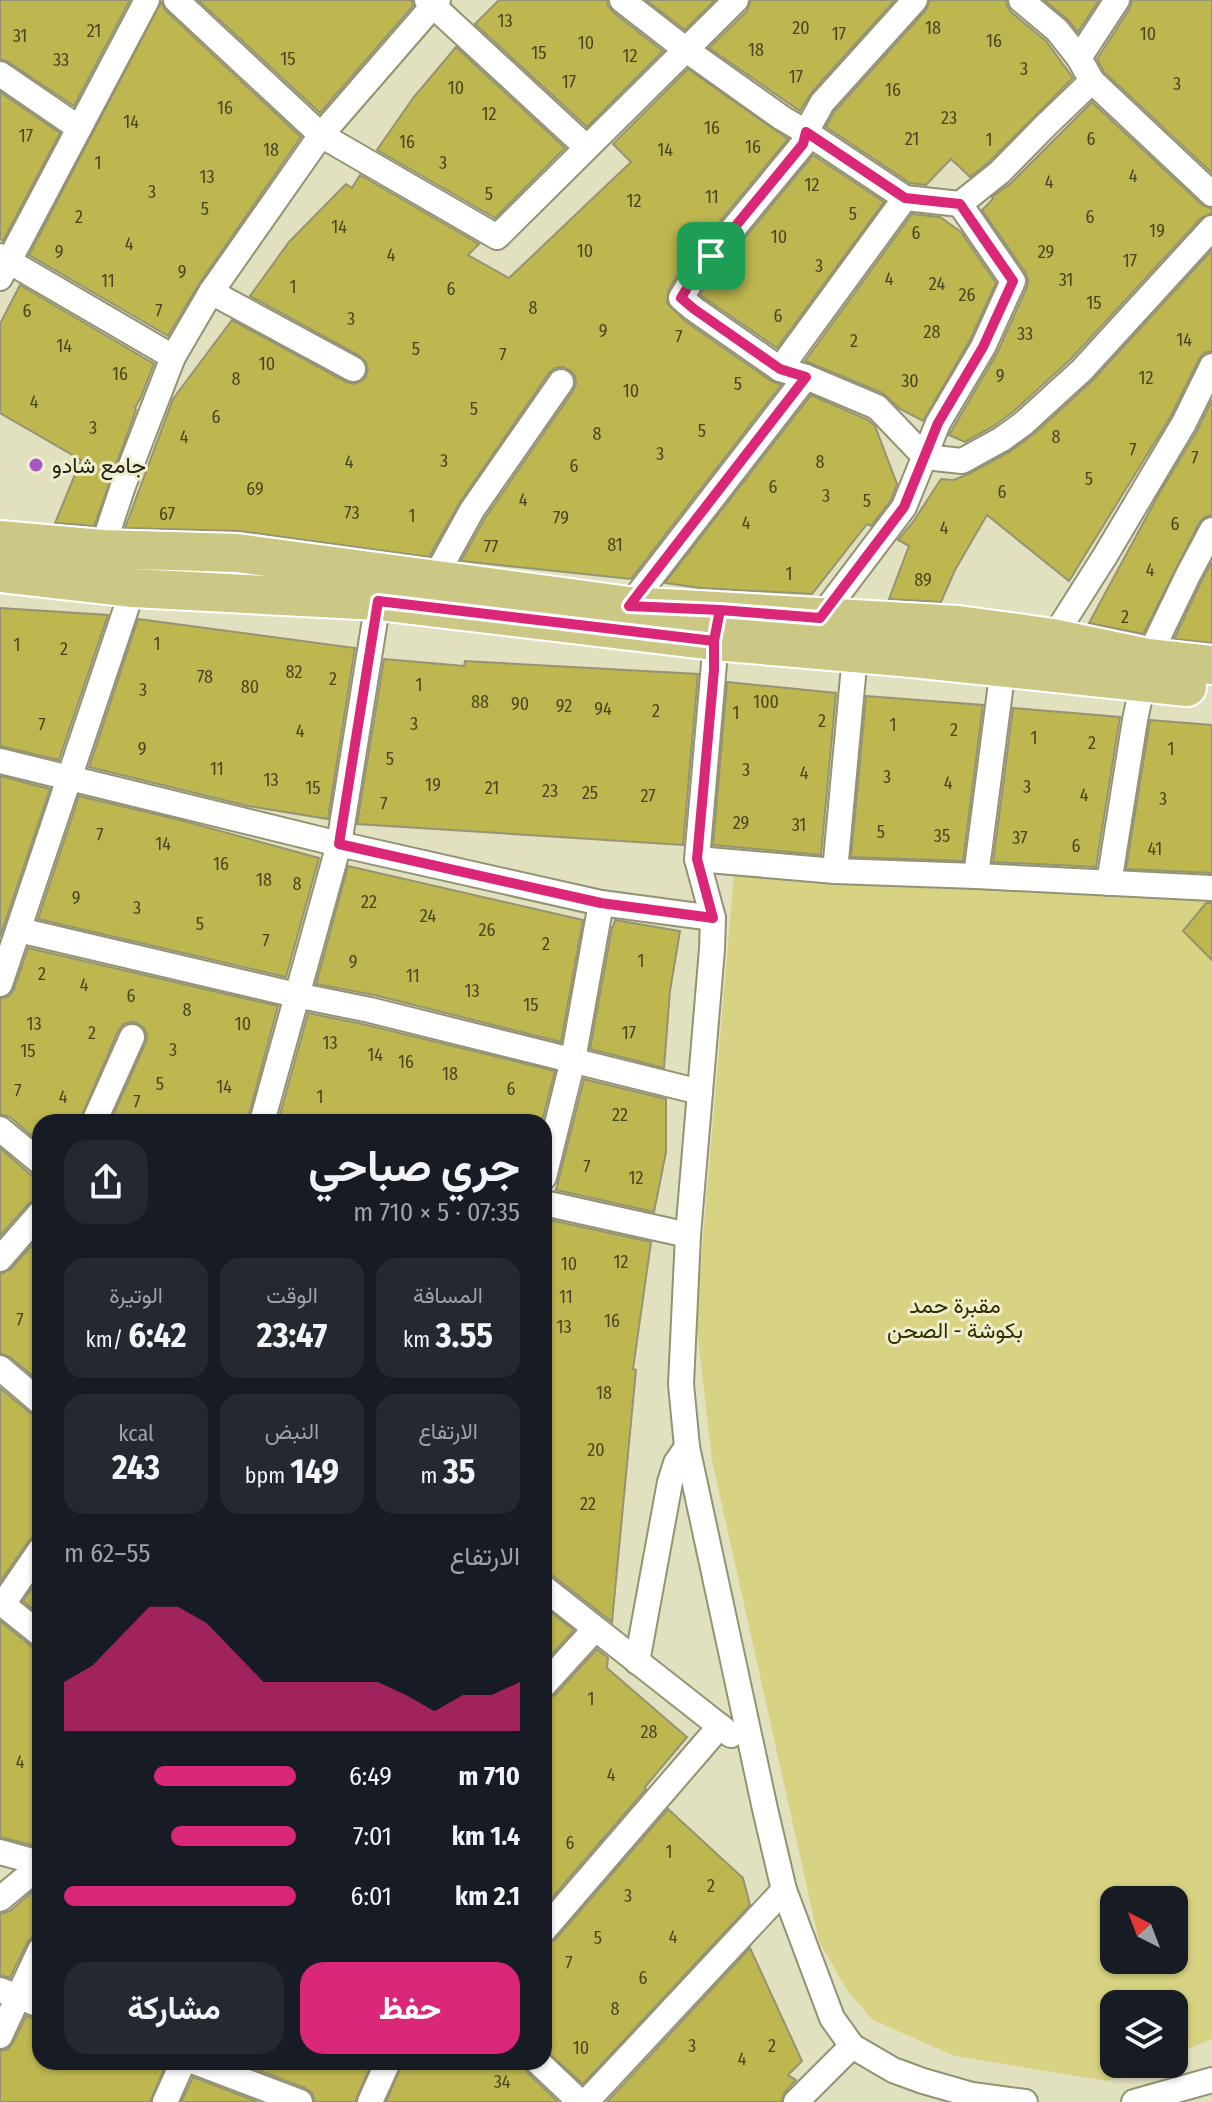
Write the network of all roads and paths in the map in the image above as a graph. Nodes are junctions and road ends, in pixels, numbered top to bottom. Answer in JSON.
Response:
{"nodes":[{"id":1,"x":147,"y":0,"type":"edge"},
{"id":2,"x":176,"y":0,"type":"edge"},
{"id":3,"x":622,"y":0,"type":"edge"},
{"id":4,"x":736,"y":0,"type":"edge"},
{"id":5,"x":915,"y":0,"type":"edge"},
{"id":6,"x":1021,"y":0,"type":"edge"},
{"id":7,"x":1117,"y":0,"type":"edge"},
{"id":8,"x":433,"y":2,"type":"edge"},
{"id":9,"x":685,"y":49,"type":"junction"},
{"id":10,"x":1079,"y":58,"type":"junction"},
{"id":11,"x":0,"y":74,"type":"edge"},
{"id":12,"x":1092,"y":81,"type":"junction"},
{"id":13,"x":79,"y":128,"type":"junction"},
{"id":14,"x":806,"y":132,"type":"junction"},
{"id":15,"x":321,"y":135,"type":"junction"},
{"id":16,"x":586,"y":147,"type":"junction"},
{"id":17,"x":1212,"y":194,"type":"edge"},
{"id":18,"x":905,"y":198,"type":"junction"},
{"id":19,"x":960,"y":204,"type":"junction"},
{"id":20,"x":1212,"y":228,"type":"edge"},
{"id":21,"x":2,"y":265,"type":"edge"},
{"id":22,"x":211,"y":292,"type":"junction"},
{"id":23,"x":173,"y":357,"type":"junction"},
{"id":24,"x":1212,"y":366,"type":"edge"},
{"id":25,"x":353,"y":369,"type":"dead end"},
{"id":26,"x":780,"y":369,"type":"junction"},
{"id":27,"x":806,"y":377,"type":"junction"},
{"id":28,"x":561,"y":382,"type":"dead end"},
{"id":29,"x":925,"y":457,"type":"junction"},
{"id":30,"x":1212,"y":530,"type":"edge"},
{"id":31,"x":0,"y":540,"type":"edge"},
{"id":32,"x":102,"y":549,"type":"junction"},
{"id":33,"x":0,"y":573,"type":"edge"},
{"id":34,"x":434,"y":579,"type":"junction"},
{"id":35,"x":133,"y":588,"type":"junction"},
{"id":36,"x":378,"y":601,"type":"junction"},
{"id":37,"x":629,"y":606,"type":"junction"},
{"id":38,"x":820,"y":618,"type":"junction"},
{"id":39,"x":717,"y":626,"type":"junction"},
{"id":40,"x":1053,"y":638,"type":"junction"},
{"id":41,"x":855,"y":655,"type":"junction"},
{"id":42,"x":1212,"y":665,"type":"edge"},
{"id":43,"x":1003,"y":668,"type":"junction"},
{"id":44,"x":1145,"y":671,"type":"junction"},
{"id":45,"x":1212,"y":689,"type":"edge"},
{"id":46,"x":0,"y":761,"type":"edge"},
{"id":47,"x":70,"y":777,"type":"junction"},
{"id":48,"x":339,"y":844,"type":"junction"},
{"id":49,"x":697,"y":859,"type":"junction"},
{"id":50,"x":835,"y":871,"type":"junction"},
{"id":51,"x":976,"y":876,"type":"junction"},
{"id":52,"x":1109,"y":883,"type":"junction"},
{"id":53,"x":1212,"y":888,"type":"edge"},
{"id":54,"x":601,"y":903,"type":"junction"},
{"id":55,"x":713,"y":918,"type":"junction"},
{"id":56,"x":19,"y":930,"type":"junction"},
{"id":57,"x":0,"y":984,"type":"edge"},
{"id":58,"x":296,"y":995,"type":"junction"},
{"id":59,"x":132,"y":1037,"type":"dead end"},
{"id":60,"x":573,"y":1060,"type":"junction"},
{"id":61,"x":700,"y":1092,"type":"junction"},
{"id":62,"x":98,"y":1114,"type":"edge"},
{"id":63,"x":264,"y":1114,"type":"edge"},
{"id":64,"x":0,"y":1129,"type":"edge"},
{"id":65,"x":552,"y":1145,"type":"edge"},
{"id":66,"x":32,"y":1155,"type":"edge"},
{"id":67,"x":552,"y":1205,"type":"edge"},
{"id":68,"x":32,"y":1222,"type":"edge"},
{"id":69,"x":688,"y":1235,"type":"junction"},
{"id":70,"x":0,"y":1259,"type":"edge"},
{"id":71,"x":0,"y":1368,"type":"edge"},
{"id":72,"x":32,"y":1395,"type":"edge"},
{"id":73,"x":687,"y":1447,"type":"junction"},
{"id":74,"x":32,"y":1561,"type":"edge"},
{"id":75,"x":552,"y":1594,"type":"edge"},
{"id":76,"x":1,"y":1603,"type":"edge"},
{"id":77,"x":32,"y":1628,"type":"edge"},
{"id":78,"x":595,"y":1629,"type":"junction"},
{"id":79,"x":637,"y":1662,"type":"junction"},
{"id":80,"x":552,"y":1676,"type":"edge"},
{"id":81,"x":720,"y":1726,"type":"junction"},
{"id":82,"x":753,"y":1754,"type":"junction"},
{"id":83,"x":0,"y":1852,"type":"edge"},
{"id":84,"x":32,"y":1862,"type":"edge"},
{"id":85,"x":32,"y":1871,"type":"edge"},
{"id":86,"x":784,"y":1890,"type":"junction"},
{"id":87,"x":0,"y":1899,"type":"edge"},
{"id":88,"x":552,"y":1921,"type":"edge"},
{"id":89,"x":32,"y":1968,"type":"edge"},
{"id":90,"x":19,"y":1998,"type":"edge"},
{"id":91,"x":0,"y":2036,"type":"edge"},
{"id":92,"x":852,"y":2046,"type":"junction"},
{"id":93,"x":179,"y":2070,"type":"edge"},
{"id":94,"x":216,"y":2070,"type":"edge"},
{"id":95,"x":384,"y":2070,"type":"edge"},
{"id":96,"x":547,"y":2070,"type":"edge"},
{"id":97,"x":1212,"y":2080,"type":"edge"},
{"id":98,"x":165,"y":2102,"type":"edge"},
{"id":99,"x":300,"y":2102,"type":"edge"},
{"id":100,"x":370,"y":2102,"type":"edge"},
{"id":101,"x":583,"y":2102,"type":"edge"},
{"id":102,"x":796,"y":2102,"type":"edge"},
{"id":103,"x":1025,"y":2102,"type":"edge"},
{"id":104,"x":1134,"y":2102,"type":"edge"}],
"edges":[{"from":1,"to":13,"type":"street"},
{"from":2,"to":15,"type":"street"},
{"from":3,"to":9,"type":"street"},
{"from":4,"to":9,"type":"street"},
{"from":5,"to":14,"type":"street"},
{"from":6,"to":10,"type":"street"},
{"from":7,"to":10,"type":"street"},
{"from":8,"to":15,"type":"street"},
{"from":8,"to":16,"type":"street"},
{"from":9,"to":14,"type":"street"},
{"from":9,"to":16,"type":"street"},
{"from":10,"to":12,"type":"street"},
{"from":11,"to":13,"type":"street"},
{"from":12,"to":17,"type":"street"},
{"from":12,"to":19,"type":"street"},
{"from":13,"to":21,"type":"street"},
{"from":14,"to":18,"type":"street"},
{"from":14,"to":26,"type":"street"},
{"from":15,"to":16,"type":"street"},
{"from":15,"to":22,"type":"street"},
{"from":18,"to":19,"type":"street"},
{"from":18,"to":26,"type":"street"},
{"from":19,"to":29,"type":"street"},
{"from":20,"to":29,"type":"street"},
{"from":21,"to":23,"type":"street"},
{"from":22,"to":23,"type":"street"},
{"from":22,"to":25,"type":"street"},
{"from":23,"to":32,"type":"street"},
{"from":24,"to":40,"type":"street"},
{"from":26,"to":27,"type":"street"},
{"from":27,"to":29,"type":"street"},
{"from":27,"to":37,"type":"street"},
{"from":28,"to":34,"type":"street"},
{"from":29,"to":38,"type":"street"},
{"from":30,"to":44,"type":"street"},
{"from":31,"to":32,"type":"main road"},
{"from":32,"to":34,"type":"main road"},
{"from":32,"to":35,"type":"street"},
{"from":33,"to":35,"type":"main road"},
{"from":34,"to":37,"type":"main road"},
{"from":35,"to":36,"type":"main road"},
{"from":35,"to":47,"type":"street"},
{"from":36,"to":39,"type":"main road"},
{"from":36,"to":48,"type":"street"},
{"from":37,"to":39,"type":"main road"},
{"from":38,"to":39,"type":"main road"},
{"from":38,"to":40,"type":"main road"},
{"from":39,"to":41,"type":"main road"},
{"from":39,"to":49,"type":"street"},
{"from":40,"to":44,"type":"main road"},
{"from":41,"to":43,"type":"main road"},
{"from":41,"to":50,"type":"street"},
{"from":42,"to":44,"type":"main road"},
{"from":43,"to":44,"type":"main road"},
{"from":43,"to":51,"type":"street"},
{"from":44,"to":45,"type":"main road"},
{"from":44,"to":52,"type":"street"},
{"from":46,"to":47,"type":"street"},
{"from":47,"to":48,"type":"street"},
{"from":47,"to":56,"type":"street"},
{"from":48,"to":54,"type":"street"},
{"from":48,"to":58,"type":"street"},
{"from":49,"to":50,"type":"street"},
{"from":49,"to":55,"type":"street"},
{"from":50,"to":51,"type":"street"},
{"from":51,"to":52,"type":"street"},
{"from":52,"to":53,"type":"street"},
{"from":54,"to":55,"type":"street"},
{"from":54,"to":60,"type":"street"},
{"from":55,"to":61,"type":"street"},
{"from":56,"to":57,"type":"street"},
{"from":56,"to":58,"type":"street"},
{"from":58,"to":60,"type":"street"},
{"from":58,"to":63,"type":"street"},
{"from":59,"to":62,"type":"street"},
{"from":60,"to":61,"type":"street"},
{"from":60,"to":65,"type":"street"},
{"from":61,"to":69,"type":"street"},
{"from":64,"to":66,"type":"street"},
{"from":67,"to":69,"type":"street"},
{"from":68,"to":70,"type":"street"},
{"from":69,"to":73,"type":"street"},
{"from":71,"to":72,"type":"street"},
{"from":73,"to":79,"type":"street"},
{"from":73,"to":82,"type":"street"},
{"from":74,"to":76,"type":"street"},
{"from":75,"to":78,"type":"street"},
{"from":76,"to":77,"type":"street"},
{"from":78,"to":79,"type":"street"},
{"from":78,"to":80,"type":"street"},
{"from":79,"to":81,"type":"street"},
{"from":81,"to":82,"type":"street"},
{"from":81,"to":88,"type":"street"},
{"from":82,"to":86,"type":"street"},
{"from":83,"to":84,"type":"street"},
{"from":85,"to":87,"type":"street"},
{"from":86,"to":92,"type":"street"},
{"from":86,"to":101,"type":"street"},
{"from":89,"to":90,"type":"street"},
{"from":90,"to":91,"type":"street"},
{"from":92,"to":102,"type":"street"},
{"from":92,"to":103,"type":"street"},
{"from":93,"to":98,"type":"street"},
{"from":94,"to":99,"type":"street"},
{"from":95,"to":100,"type":"street"},
{"from":96,"to":101,"type":"street"},
{"from":97,"to":104,"type":"street"}]}
